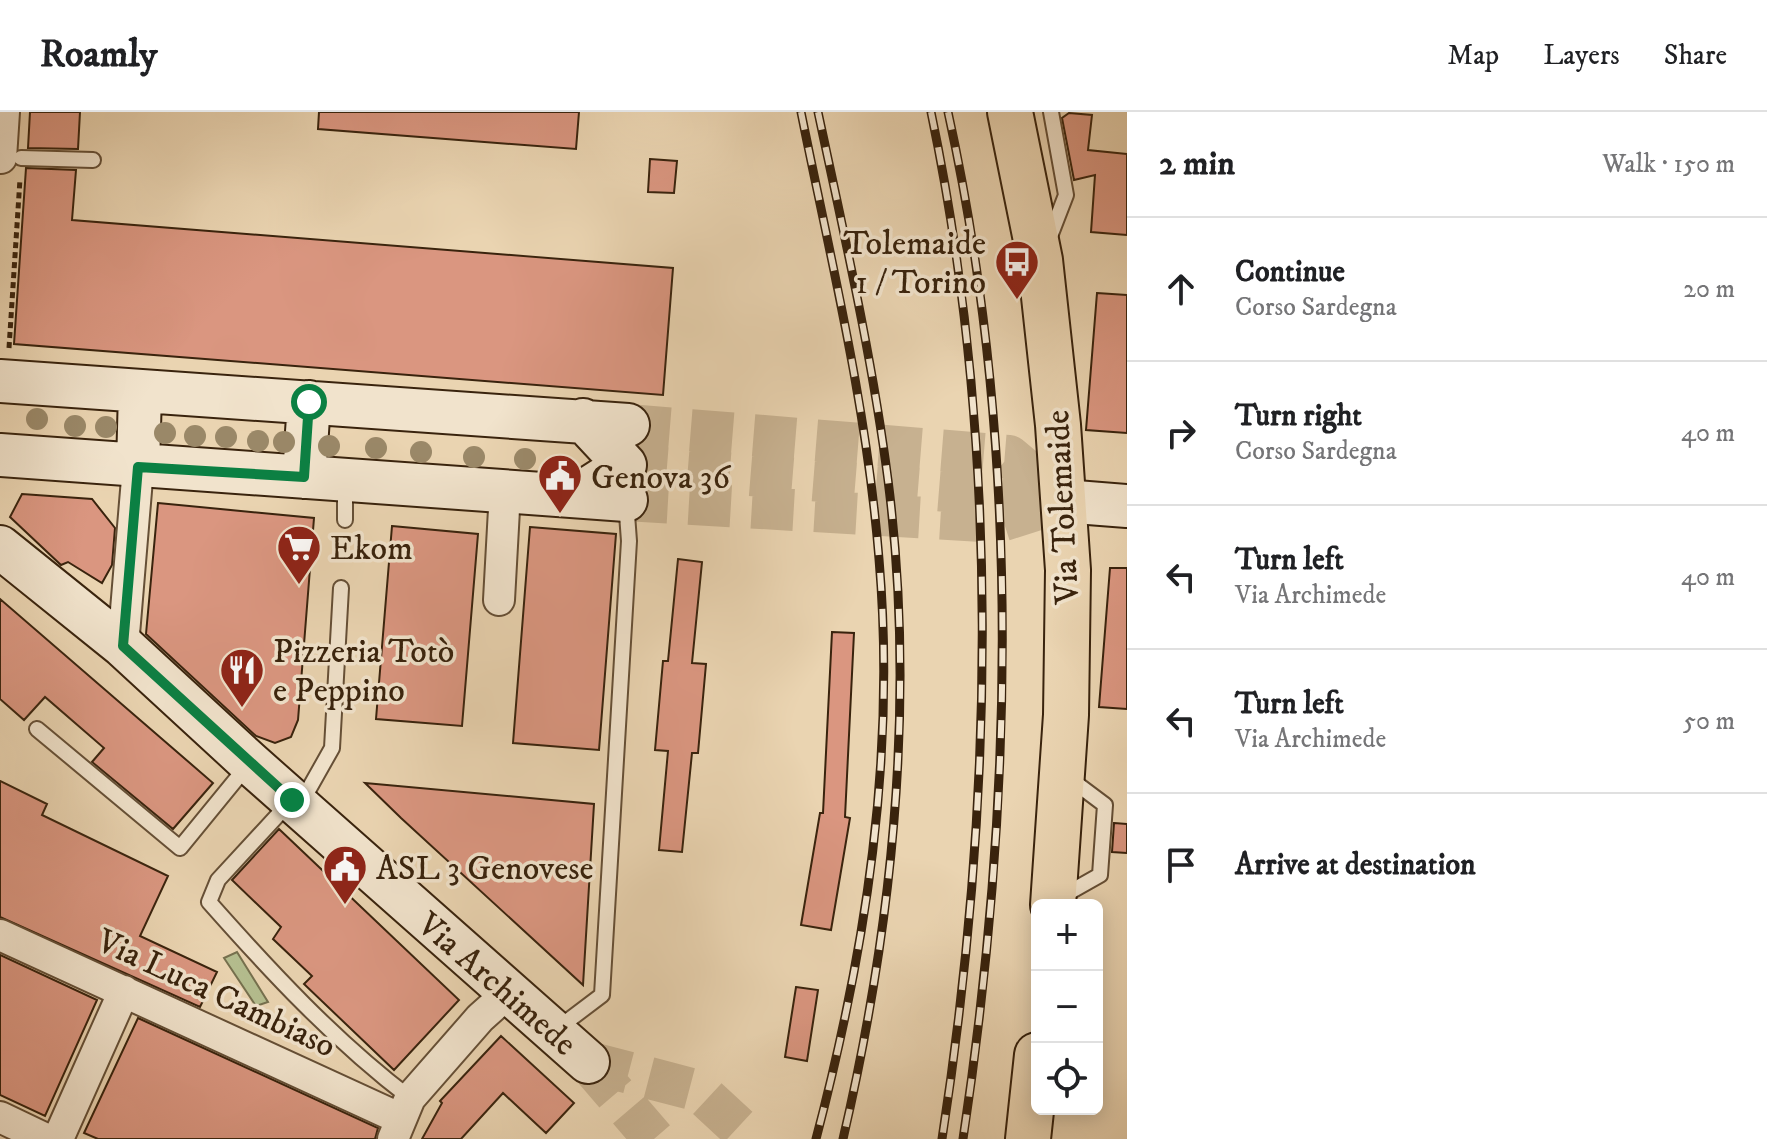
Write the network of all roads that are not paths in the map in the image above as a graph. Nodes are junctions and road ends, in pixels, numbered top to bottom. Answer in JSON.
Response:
{"nodes":[{"id":1,"x":4,"y":112,"type":"edge"},
{"id":2,"x":1010,"y":112,"type":"edge"},
{"id":3,"x":1051,"y":112,"type":"edge"},
{"id":4,"x":7,"y":158,"type":"edge"},
{"id":5,"x":93,"y":160,"type":"dead end"},
{"id":6,"x":1040,"y":260,"type":"junction"},
{"id":7,"x":4,"y":365,"type":"edge"},
{"id":8,"x":140,"y":391,"type":"junction"},
{"id":9,"x":309,"y":402,"type":"junction"},
{"id":10,"x":583,"y":420,"type":"junction"},
{"id":11,"x":628,"y":425,"type":"tunnel mouth"},
{"id":12,"x":0,"y":455,"type":"edge"},
{"id":13,"x":138,"y":467,"type":"junction"},
{"id":14,"x":304,"y":477,"type":"junction"},
{"id":15,"x":505,"y":491,"type":"junction"},
{"id":16,"x":578,"y":495,"type":"junction"},
{"id":17,"x":626,"y":500,"type":"joint"},
{"id":18,"x":1063,"y":501,"type":"junction"},
{"id":19,"x":1127,"y":506,"type":"edge"},
{"id":20,"x":0,"y":547,"type":"edge"},
{"id":21,"x":341,"y":588,"type":"dead end"},
{"id":22,"x":499,"y":600,"type":"dead end"},
{"id":23,"x":123,"y":646,"type":"junction"},
{"id":24,"x":37,"y":729,"type":"dead end"},
{"id":25,"x":250,"y":763,"type":"junction"},
{"id":26,"x":296,"y":803,"type":"junction"},
{"id":27,"x":1053,"y":899,"type":"edge"},
{"id":28,"x":0,"y":936,"type":"edge"},
{"id":29,"x":124,"y":991,"type":"junction"},
{"id":30,"x":508,"y":993,"type":"junction"},
{"id":31,"x":554,"y":1032,"type":"junction"},
{"id":32,"x":588,"y":1062,"type":"dead end"},
{"id":33,"x":0,"y":1117,"type":"edge"},
{"id":34,"x":401,"y":1119,"type":"edge"},
{"id":35,"x":46,"y":1139,"type":"edge"},
{"id":36,"x":58,"y":1139,"type":"edge"}],
"edges":[{"from":1,"to":4,"type":"street"},
{"from":2,"to":6,"type":"main road","name":"Via Tolemaide"},
{"from":3,"to":6,"type":"lane"},
{"from":4,"to":5,"type":"lane"},
{"from":6,"to":18,"type":"main road","name":"Via Tolemaide"},
{"from":7,"to":8,"type":"main road"},
{"from":8,"to":9,"type":"main road"},
{"from":8,"to":13,"type":"main road"},
{"from":9,"to":10,"type":"main road"},
{"from":9,"to":14,"type":"main road"},
{"from":10,"to":11,"type":"main road"},
{"from":10,"to":16,"type":"main road"},
{"from":12,"to":13,"type":"main road"},
{"from":13,"to":14,"type":"main road"},
{"from":13,"to":23,"type":"street"},
{"from":14,"to":15,"type":"main road"},
{"from":15,"to":16,"type":"main road"},
{"from":15,"to":22,"type":"street"},
{"from":16,"to":17,"type":"main road"},
{"from":17,"to":31,"type":"lane"},
{"from":18,"to":19,"type":"main road"},
{"from":18,"to":27,"type":"main road","name":"Via Tolemaide"},
{"from":20,"to":23,"type":"main road","name":"Via Archimede"},
{"from":21,"to":26,"type":"lane"},
{"from":23,"to":25,"type":"main road","name":"Via Archimede"},
{"from":24,"to":25,"type":"lane"},
{"from":25,"to":26,"type":"main road","name":"Via Archimede"},
{"from":26,"to":30,"type":"main road","name":"Via Archimede"},
{"from":26,"to":34,"type":"lane"},
{"from":28,"to":29,"type":"street","name":"Via Luca Cambiaso"},
{"from":29,"to":34,"type":"street","name":"Via Luca Cambiaso"},
{"from":29,"to":36,"type":"street"},
{"from":30,"to":31,"type":"main road","name":"Via Archimede"},
{"from":30,"to":34,"type":"street"},
{"from":31,"to":32,"type":"main road","name":"Via Archimede"},
{"from":33,"to":35,"type":"street"}]}
